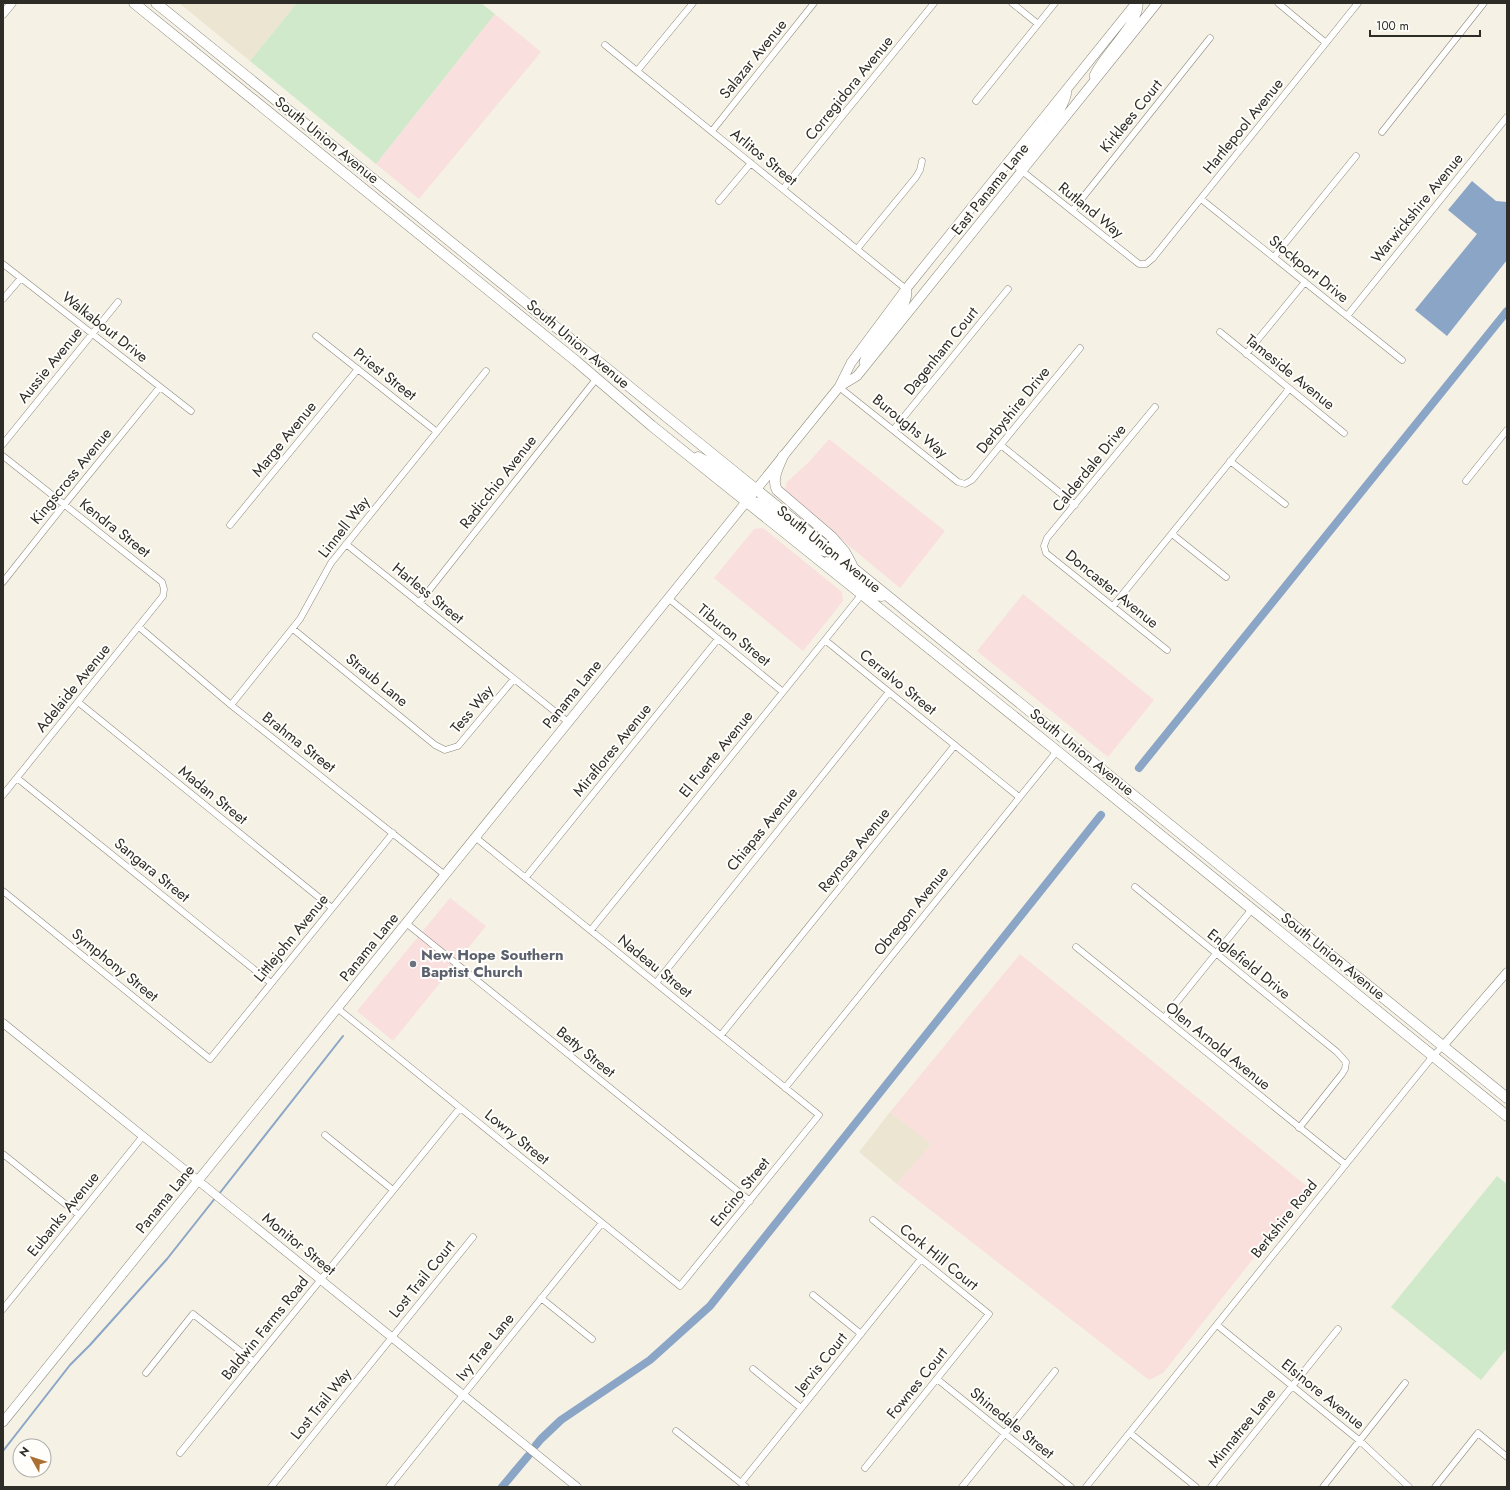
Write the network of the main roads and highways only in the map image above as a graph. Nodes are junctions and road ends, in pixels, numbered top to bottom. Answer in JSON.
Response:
{"nodes":[{"id":1,"x":134,"y":3,"type":"edge"},
{"id":2,"x":156,"y":3,"type":"edge"},
{"id":3,"x":1137,"y":3,"type":"edge"},
{"id":4,"x":1157,"y":3,"type":"edge"},
{"id":5,"x":1067,"y":88,"type":"junction"},
{"id":6,"x":1089,"y":89,"type":"junction"},
{"id":7,"x":331,"y":163,"type":"junction"},
{"id":8,"x":1022,"y":171,"type":"junction"},
{"id":9,"x":388,"y":191,"type":"junction"},
{"id":10,"x":394,"y":213,"type":"junction"},
{"id":11,"x":460,"y":250,"type":"junction"},
{"id":12,"x":906,"y":289,"type":"junction"},
{"id":13,"x":860,"y":372,"type":"junction"},
{"id":14,"x":839,"y":387,"type":"junction"},
{"id":15,"x":682,"y":450,"type":"junction"},
{"id":16,"x":783,"y":456,"type":"junction"},
{"id":17,"x":756,"y":489,"type":"junction"},
{"id":18,"x":746,"y":501,"type":"junction"},
{"id":19,"x":835,"y":553,"type":"junction"},
{"id":20,"x":817,"y":559,"type":"junction"},
{"id":21,"x":855,"y":570,"type":"junction"},
{"id":22,"x":884,"y":593,"type":"junction"},
{"id":23,"x":1507,"y":1098,"type":"edge"},
{"id":24,"x":1507,"y":1116,"type":"edge"},
{"id":25,"x":3,"y":1422,"type":"edge"}],
"edges":[{"from":1,"to":7,"type":"main road","name":"South Union Avenue"},
{"from":2,"to":9,"type":"main road","name":"South Union Avenue"},
{"from":3,"to":5,"type":"main road","name":"East Panama Lane"},
{"from":3,"to":6,"type":"main road"},
{"from":4,"to":6,"type":"main road","name":"East Panama Lane"},
{"from":5,"to":8,"type":"main road"},
{"from":5,"to":12,"type":"main road","name":"East Panama Lane"},
{"from":6,"to":8,"type":"main road","name":"East Panama Lane"},
{"from":7,"to":9,"type":"main road"},
{"from":7,"to":10,"type":"main road","name":"South Union Avenue"},
{"from":8,"to":13,"type":"main road","name":"East Panama Lane"},
{"from":9,"to":11,"type":"main road","name":"South Union Avenue"},
{"from":10,"to":11,"type":"main road"},
{"from":10,"to":15,"type":"main road","name":"South Union Avenue"},
{"from":11,"to":17,"type":"main road","name":"South Union Avenue"},
{"from":12,"to":13,"type":"main road"},
{"from":12,"to":14,"type":"main road","name":"East Panama Lane"},
{"from":13,"to":14,"type":"main road","name":"East Panama Lane"},
{"from":14,"to":16,"type":"main road","name":"East Panama Lane"},
{"from":15,"to":17,"type":"main road"},
{"from":15,"to":18,"type":"main road","name":"South Union Avenue"},
{"from":16,"to":17,"type":"main road","name":"East Panama Lane"},
{"from":16,"to":21,"type":"main road"},
{"from":17,"to":18,"type":"main road","name":"Panama Lane"},
{"from":17,"to":19,"type":"main road","name":"South Union Avenue"},
{"from":18,"to":19,"type":"main road"},
{"from":18,"to":20,"type":"main road","name":"South Union Avenue"},
{"from":18,"to":25,"type":"main road","name":"Panama Lane"},
{"from":19,"to":21,"type":"main road","name":"South Union Avenue"},
{"from":20,"to":22,"type":"main road"},
{"from":20,"to":24,"type":"main road","name":"South Union Avenue"},
{"from":21,"to":22,"type":"main road","name":"South Union Avenue"},
{"from":22,"to":23,"type":"main road","name":"South Union Avenue"}]}
